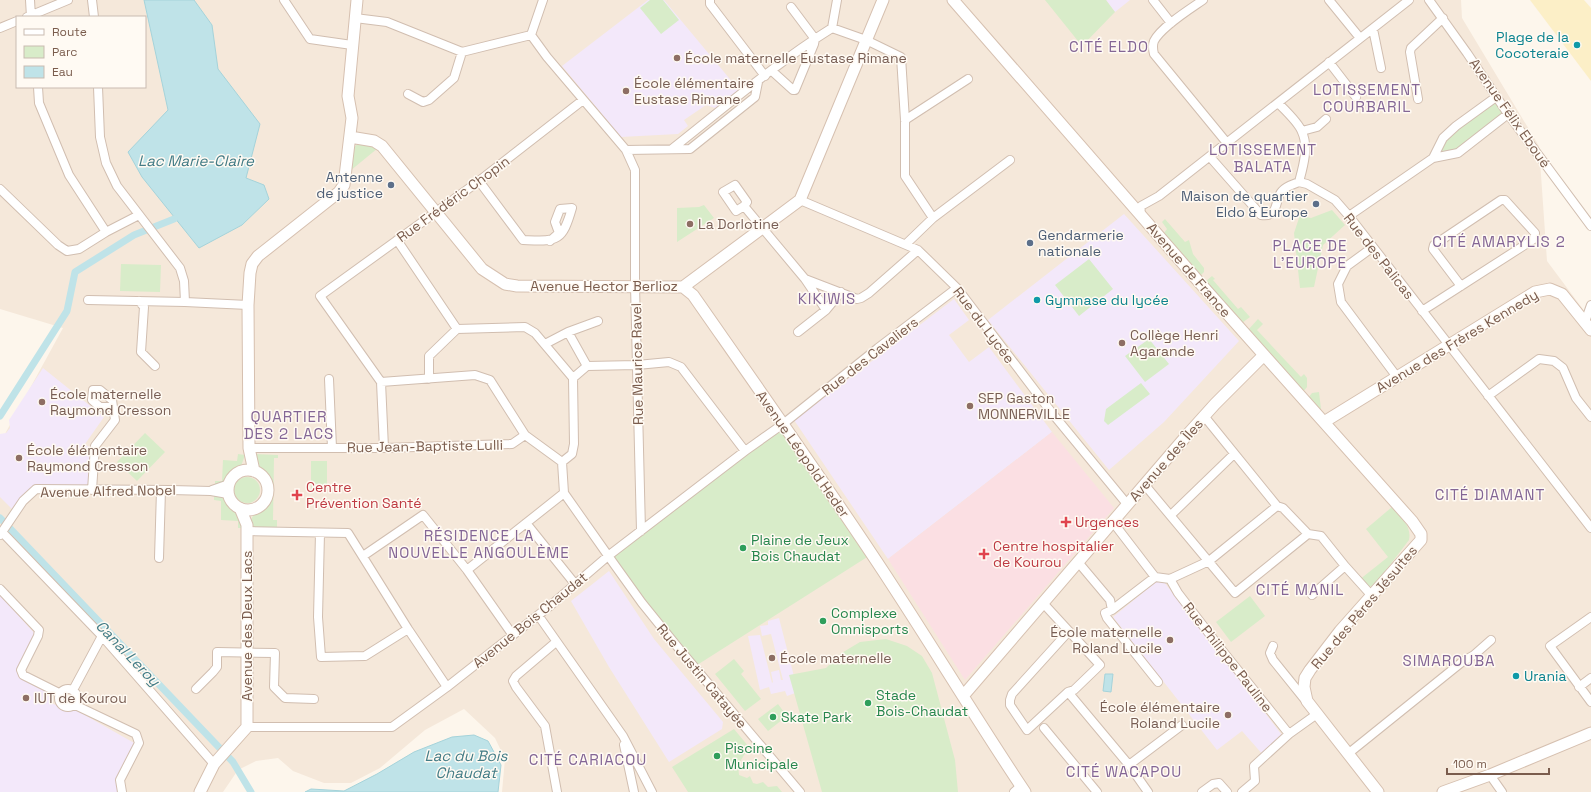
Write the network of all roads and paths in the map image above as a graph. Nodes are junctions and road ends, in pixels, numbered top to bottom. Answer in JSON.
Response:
{"nodes":[{"id":1,"x":30,"y":0,"type":"edge"},
{"id":2,"x":68,"y":0,"type":"edge"},
{"id":3,"x":92,"y":0,"type":"edge"},
{"id":4,"x":284,"y":0,"type":"edge"},
{"id":5,"x":357,"y":0,"type":"edge"},
{"id":6,"x":543,"y":0,"type":"edge"},
{"id":7,"x":710,"y":0,"type":"edge"},
{"id":8,"x":837,"y":0,"type":"edge"},
{"id":9,"x":883,"y":0,"type":"edge"},
{"id":10,"x":953,"y":0,"type":"edge"},
{"id":11,"x":1153,"y":0,"type":"edge"},
{"id":12,"x":1203,"y":0,"type":"edge"},
{"id":13,"x":1329,"y":0,"type":"edge"},
{"id":14,"x":1409,"y":0,"type":"edge"},
{"id":15,"x":1429,"y":0,"type":"edge"},
{"id":16,"x":791,"y":7,"type":"dead end"},
{"id":17,"x":29,"y":16,"type":"edge"},
{"id":18,"x":94,"y":16,"type":"edge"},
{"id":19,"x":355,"y":18,"type":"junction"},
{"id":20,"x":1443,"y":18,"type":"junction"},
{"id":21,"x":16,"y":21,"type":"edge"},
{"id":22,"x":1171,"y":23,"type":"junction"},
{"id":23,"x":0,"y":28,"type":"edge"},
{"id":24,"x":832,"y":28,"type":"junction"},
{"id":25,"x":1373,"y":28,"type":"junction"},
{"id":26,"x":531,"y":35,"type":"junction"},
{"id":27,"x":1360,"y":38,"type":"junction"},
{"id":28,"x":815,"y":39,"type":"junction"},
{"id":29,"x":866,"y":40,"type":"junction"},
{"id":30,"x":352,"y":45,"type":"junction"},
{"id":31,"x":462,"y":52,"type":"junction"},
{"id":32,"x":1329,"y":62,"type":"junction"},
{"id":33,"x":1381,"y":68,"type":"dead end"},
{"id":34,"x":768,"y":74,"type":"junction"},
{"id":35,"x":968,"y":79,"type":"dead end"},
{"id":36,"x":38,"y":88,"type":"edge"},
{"id":37,"x":98,"y":88,"type":"edge"},
{"id":38,"x":408,"y":94,"type":"dead end"},
{"id":39,"x":1356,"y":96,"type":"dead end"},
{"id":40,"x":1496,"y":97,"type":"junction"},
{"id":41,"x":1418,"y":99,"type":"dead end"},
{"id":42,"x":583,"y":100,"type":"junction"},
{"id":43,"x":1278,"y":103,"type":"junction"},
{"id":44,"x":1508,"y":114,"type":"junction"},
{"id":45,"x":1326,"y":119,"type":"dead end"},
{"id":46,"x":904,"y":120,"type":"junction"},
{"id":47,"x":1302,"y":131,"type":"junction"},
{"id":48,"x":350,"y":138,"type":"junction"},
{"id":49,"x":1227,"y":143,"type":"junction"},
{"id":50,"x":626,"y":150,"type":"junction"},
{"id":51,"x":1210,"y":157,"type":"junction"},
{"id":52,"x":1433,"y":158,"type":"junction"},
{"id":53,"x":1010,"y":160,"type":"dead end"},
{"id":54,"x":479,"y":181,"type":"junction"},
{"id":55,"x":1299,"y":182,"type":"junction"},
{"id":56,"x":0,"y":189,"type":"edge"},
{"id":57,"x":800,"y":200,"type":"junction"},
{"id":58,"x":744,"y":206,"type":"dead end"},
{"id":59,"x":1138,"y":209,"type":"junction"},
{"id":60,"x":436,"y":212,"type":"junction"},
{"id":61,"x":139,"y":215,"type":"junction"},
{"id":62,"x":1349,"y":216,"type":"junction"},
{"id":63,"x":933,"y":218,"type":"junction"},
{"id":64,"x":1591,"y":226,"type":"edge"},
{"id":65,"x":761,"y":228,"type":"junction"},
{"id":66,"x":106,"y":232,"type":"junction"},
{"id":67,"x":397,"y":240,"type":"junction"},
{"id":68,"x":550,"y":241,"type":"dead end"},
{"id":69,"x":906,"y":244,"type":"junction"},
{"id":70,"x":1373,"y":247,"type":"junction"},
{"id":71,"x":918,"y":250,"type":"junction"},
{"id":72,"x":805,"y":279,"type":"junction"},
{"id":73,"x":635,"y":285,"type":"junction"},
{"id":74,"x":1461,"y":286,"type":"junction"},
{"id":75,"x":683,"y":287,"type":"junction"},
{"id":76,"x":957,"y":288,"type":"junction"},
{"id":77,"x":841,"y":292,"type":"junction"},
{"id":78,"x":88,"y":300,"type":"dead end"},
{"id":79,"x":140,"y":301,"type":"junction"},
{"id":80,"x":185,"y":302,"type":"junction"},
{"id":81,"x":248,"y":305,"type":"junction"},
{"id":82,"x":1591,"y":305,"type":"edge"},
{"id":83,"x":826,"y":310,"type":"junction"},
{"id":84,"x":1422,"y":311,"type":"junction"},
{"id":85,"x":598,"y":321,"type":"dead end"},
{"id":86,"x":1588,"y":326,"type":"edge"},
{"id":87,"x":457,"y":329,"type":"junction"},
{"id":88,"x":568,"y":332,"type":"junction"},
{"id":89,"x":798,"y":332,"type":"dead end"},
{"id":90,"x":545,"y":344,"type":"junction"},
{"id":91,"x":1448,"y":344,"type":"junction"},
{"id":92,"x":1264,"y":355,"type":"junction"},
{"id":93,"x":637,"y":365,"type":"junction"},
{"id":94,"x":155,"y":366,"type":"dead end"},
{"id":95,"x":587,"y":366,"type":"junction"},
{"id":96,"x":1397,"y":377,"type":"junction"},
{"id":97,"x":573,"y":378,"type":"junction"},
{"id":98,"x":329,"y":379,"type":"dead end"},
{"id":99,"x":429,"y":379,"type":"junction"},
{"id":100,"x":381,"y":382,"type":"junction"},
{"id":101,"x":1488,"y":396,"type":"junction"},
{"id":102,"x":113,"y":407,"type":"dead end"},
{"id":103,"x":1204,"y":416,"type":"junction"},
{"id":104,"x":1591,"y":417,"type":"edge"},
{"id":105,"x":1324,"y":422,"type":"junction"},
{"id":106,"x":783,"y":424,"type":"junction"},
{"id":107,"x":525,"y":435,"type":"junction"},
{"id":108,"x":249,"y":448,"type":"junction"},
{"id":109,"x":332,"y":448,"type":"junction"},
{"id":110,"x":384,"y":448,"type":"junction"},
{"id":111,"x":745,"y":451,"type":"junction"},
{"id":112,"x":1234,"y":454,"type":"junction"},
{"id":113,"x":562,"y":462,"type":"junction"},
{"id":114,"x":249,"y":471,"type":"junction"},
{"id":115,"x":1144,"y":484,"type":"junction"},
{"id":116,"x":229,"y":489,"type":"junction"},
{"id":117,"x":92,"y":490,"type":"junction"},
{"id":118,"x":161,"y":490,"type":"junction"},
{"id":119,"x":564,"y":493,"type":"junction"},
{"id":120,"x":1127,"y":504,"type":"junction"},
{"id":121,"x":1277,"y":506,"type":"junction"},
{"id":122,"x":240,"y":508,"type":"junction"},
{"id":123,"x":254,"y":509,"type":"junction"},
{"id":124,"x":1171,"y":515,"type":"junction"},
{"id":125,"x":1112,"y":521,"type":"junction"},
{"id":126,"x":526,"y":523,"type":"junction"},
{"id":127,"x":247,"y":528,"type":"junction"},
{"id":128,"x":1591,"y":528,"type":"edge"},
{"id":129,"x":641,"y":531,"type":"junction"},
{"id":130,"x":320,"y":533,"type":"junction"},
{"id":131,"x":1,"y":534,"type":"edge"},
{"id":132,"x":1308,"y":534,"type":"junction"},
{"id":133,"x":1421,"y":540,"type":"joint"},
{"id":134,"x":363,"y":556,"type":"junction"},
{"id":135,"x":608,"y":556,"type":"junction"},
{"id":136,"x":159,"y":558,"type":"dead end"},
{"id":137,"x":1208,"y":561,"type":"junction"},
{"id":138,"x":1078,"y":562,"type":"junction"},
{"id":139,"x":1345,"y":566,"type":"junction"},
{"id":140,"x":467,"y":570,"type":"junction"},
{"id":141,"x":1155,"y":577,"type":"junction"},
{"id":142,"x":1170,"y":579,"type":"junction"},
{"id":143,"x":575,"y":584,"type":"junction"},
{"id":144,"x":0,"y":589,"type":"edge"},
{"id":145,"x":1312,"y":595,"type":"dead end"},
{"id":146,"x":1372,"y":596,"type":"junction"},
{"id":147,"x":1043,"y":603,"type":"junction"},
{"id":148,"x":1112,"y":610,"type":"junction"},
{"id":149,"x":538,"y":615,"type":"junction"},
{"id":150,"x":1591,"y":617,"type":"edge"},
{"id":151,"x":408,"y":629,"type":"junction"},
{"id":152,"x":1069,"y":631,"type":"junction"},
{"id":153,"x":512,"y":634,"type":"junction"},
{"id":154,"x":102,"y":636,"type":"junction"},
{"id":155,"x":1491,"y":640,"type":"dead end"},
{"id":156,"x":556,"y":642,"type":"junction"},
{"id":157,"x":1272,"y":646,"type":"dead end"},
{"id":158,"x":248,"y":653,"type":"junction"},
{"id":159,"x":1591,"y":678,"type":"edge"},
{"id":160,"x":1158,"y":682,"type":"dead end"},
{"id":161,"x":447,"y":687,"type":"junction"},
{"id":162,"x":1579,"y":687,"type":"junction"},
{"id":163,"x":196,"y":689,"type":"dead end"},
{"id":164,"x":73,"y":690,"type":"junction"},
{"id":165,"x":1068,"y":692,"type":"junction"},
{"id":166,"x":61,"y":694,"type":"junction"},
{"id":167,"x":963,"y":696,"type":"junction"},
{"id":168,"x":314,"y":699,"type":"dead end"},
{"id":169,"x":1306,"y":701,"type":"junction"},
{"id":170,"x":1591,"y":702,"type":"edge"},
{"id":171,"x":75,"y":704,"type":"junction"},
{"id":172,"x":1317,"y":714,"type":"junction"},
{"id":173,"x":1182,"y":724,"type":"dead end"},
{"id":174,"x":247,"y":728,"type":"junction"},
{"id":175,"x":1044,"y":728,"type":"dead end"},
{"id":176,"x":1289,"y":734,"type":"junction"},
{"id":177,"x":623,"y":736,"type":"junction"},
{"id":178,"x":1590,"y":736,"type":"edge"},
{"id":179,"x":1348,"y":753,"type":"junction"},
{"id":180,"x":214,"y":764,"type":"junction"},
{"id":181,"x":1129,"y":765,"type":"junction"},
{"id":182,"x":1490,"y":775,"type":"junction"},
{"id":183,"x":1020,"y":790,"type":"edge"},
{"id":184,"x":122,"y":792,"type":"edge"},
{"id":185,"x":200,"y":792,"type":"edge"},
{"id":186,"x":557,"y":792,"type":"edge"},
{"id":187,"x":634,"y":792,"type":"edge"},
{"id":188,"x":652,"y":792,"type":"edge"},
{"id":189,"x":800,"y":792,"type":"edge"},
{"id":190,"x":1097,"y":792,"type":"edge"},
{"id":191,"x":1148,"y":792,"type":"edge"},
{"id":192,"x":1202,"y":792,"type":"edge"},
{"id":193,"x":1227,"y":792,"type":"edge"},
{"id":194,"x":1242,"y":792,"type":"edge"},
{"id":195,"x":1378,"y":792,"type":"edge"},
{"id":196,"x":1443,"y":792,"type":"edge"},
{"id":197,"x":1502,"y":792,"type":"edge"}],
"edges":[{"from":1,"to":17,"type":"street"},
{"from":2,"to":17,"type":"street"},
{"from":3,"to":18,"type":"street"},
{"from":4,"to":30,"type":"street"},
{"from":5,"to":19,"type":"street"},
{"from":6,"to":26,"type":"street"},
{"from":7,"to":34,"type":"street"},
{"from":8,"to":24,"type":"street"},
{"from":9,"to":29,"type":"street"},
{"from":10,"to":59,"type":"street","name":"Avenue de France"},
{"from":11,"to":22,"type":"street"},
{"from":12,"to":22,"type":"street"},
{"from":13,"to":27,"type":"street"},
{"from":14,"to":25,"type":"street"},
{"from":15,"to":20,"type":"street","name":"Avenue Félix Eboué"},
{"from":16,"to":28,"type":"street"},
{"from":19,"to":30,"type":"street"},
{"from":19,"to":31,"type":"street"},
{"from":20,"to":40,"type":"street","name":"Avenue Félix Eboué"},
{"from":20,"to":41,"type":"street"},
{"from":21,"to":23,"type":"street"},
{"from":22,"to":49,"type":"street"},
{"from":24,"to":28,"type":"street"},
{"from":24,"to":29,"type":"street"},
{"from":25,"to":27,"type":"street"},
{"from":25,"to":33,"type":"street"},
{"from":26,"to":31,"type":"street"},
{"from":26,"to":42,"type":"street","name":"Rue Maurice Ravel"},
{"from":27,"to":32,"type":"street"},
{"from":28,"to":34,"type":"street"},
{"from":28,"to":34,"type":"street"},
{"from":29,"to":46,"type":"street"},
{"from":29,"to":57,"type":"street"},
{"from":30,"to":48,"type":"street"},
{"from":31,"to":38,"type":"street"},
{"from":32,"to":39,"type":"street"},
{"from":32,"to":43,"type":"street"},
{"from":34,"to":50,"type":"street"},
{"from":35,"to":46,"type":"street"},
{"from":36,"to":66,"type":"street"},
{"from":37,"to":61,"type":"street"},
{"from":40,"to":44,"type":"street","name":"Avenue Félix Eboué"},
{"from":40,"to":52,"type":"street"},
{"from":42,"to":50,"type":"street","name":"Rue Maurice Ravel"},
{"from":42,"to":54,"type":"street","name":"Rue Frédéric Chopin"},
{"from":43,"to":47,"type":"street"},
{"from":43,"to":49,"type":"street"},
{"from":44,"to":52,"type":"street"},
{"from":44,"to":64,"type":"street","name":"Avenue Félix Eboué"},
{"from":45,"to":47,"type":"street"},
{"from":46,"to":63,"type":"street"},
{"from":47,"to":55,"type":"street"},
{"from":48,"to":60,"type":"street","name":"Avenue Hector Berlioz"},
{"from":48,"to":81,"type":"street"},
{"from":49,"to":51,"type":"street"},
{"from":50,"to":73,"type":"street","name":"Rue Maurice Ravel"},
{"from":51,"to":55,"type":"street"},
{"from":51,"to":59,"type":"street"},
{"from":52,"to":62,"type":"street"},
{"from":53,"to":63,"type":"street"},
{"from":54,"to":60,"type":"street","name":"Rue Frédéric Chopin"},
{"from":54,"to":68,"type":"street"},
{"from":55,"to":62,"type":"street","name":"Rue des Palicas"},
{"from":56,"to":66,"type":"street"},
{"from":57,"to":65,"type":"street","name":"Avenue Hector Berlioz"},
{"from":57,"to":69,"type":"street","name":"Rue du Lycée"},
{"from":58,"to":65,"type":"street"},
{"from":59,"to":92,"type":"street","name":"Avenue de France"},
{"from":60,"to":67,"type":"street","name":"Rue Frédéric Chopin"},
{"from":60,"to":73,"type":"street","name":"Avenue Hector Berlioz"},
{"from":61,"to":66,"type":"street"},
{"from":61,"to":80,"type":"street"},
{"from":62,"to":70,"type":"street","name":"Rue des Palicas"},
{"from":63,"to":69,"type":"street"},
{"from":65,"to":72,"type":"street"},
{"from":65,"to":75,"type":"street","name":"Avenue Hector Berlioz"},
{"from":67,"to":87,"type":"street"},
{"from":67,"to":100,"type":"street","name":"Rue Frédéric Chopin"},
{"from":69,"to":71,"type":"street","name":"Rue du Lycée"},
{"from":70,"to":84,"type":"street","name":"Rue des Palicas"},
{"from":70,"to":96,"type":"street"},
{"from":71,"to":76,"type":"street","name":"Rue du Lycée"},
{"from":71,"to":77,"type":"street"},
{"from":72,"to":77,"type":"street"},
{"from":72,"to":83,"type":"street"},
{"from":73,"to":75,"type":"street","name":"Avenue Hector Berlioz"},
{"from":73,"to":93,"type":"street","name":"Rue Maurice Ravel"},
{"from":74,"to":74,"type":"street"},
{"from":74,"to":84,"type":"street"},
{"from":75,"to":106,"type":"street","name":"Avenue Léopold Heder"},
{"from":76,"to":106,"type":"street","name":"Rue des Cavaliers"},
{"from":76,"to":120,"type":"street","name":"Rue du Lycée"},
{"from":77,"to":83,"type":"street"},
{"from":78,"to":79,"type":"street"},
{"from":79,"to":80,"type":"street"},
{"from":79,"to":94,"type":"street"},
{"from":80,"to":81,"type":"street"},
{"from":81,"to":108,"type":"street"},
{"from":82,"to":86,"type":"street"},
{"from":83,"to":89,"type":"street"},
{"from":84,"to":91,"type":"street","name":"Rue des Palicas"},
{"from":85,"to":88,"type":"street"},
{"from":86,"to":91,"type":"street","name":"Avenue des Frères Kennedy"},
{"from":87,"to":90,"type":"street"},
{"from":87,"to":99,"type":"street"},
{"from":88,"to":90,"type":"street"},
{"from":88,"to":95,"type":"street"},
{"from":90,"to":97,"type":"street"},
{"from":91,"to":96,"type":"street","name":"Avenue des Frères Kennedy"},
{"from":91,"to":101,"type":"street","name":"Rue des Palicas"},
{"from":92,"to":103,"type":"street","name":"Avenue des Îles"},
{"from":92,"to":105,"type":"street","name":"Avenue de France"},
{"from":93,"to":95,"type":"street"},
{"from":93,"to":111,"type":"street"},
{"from":93,"to":129,"type":"street","name":"Rue Maurice Ravel"},
{"from":95,"to":97,"type":"street"},
{"from":96,"to":105,"type":"street","name":"Avenue des Frères Kennedy"},
{"from":97,"to":113,"type":"street"},
{"from":98,"to":109,"type":"street"},
{"from":99,"to":100,"type":"street"},
{"from":99,"to":107,"type":"street"},
{"from":100,"to":110,"type":"street"},
{"from":101,"to":104,"type":"street"},
{"from":101,"to":128,"type":"street","name":"Rue des Palicas"},
{"from":102,"to":117,"type":"street"},
{"from":103,"to":112,"type":"street"},
{"from":103,"to":115,"type":"street","name":"Avenue des Îles"},
{"from":105,"to":133,"type":"street","name":"Avenue de France"},
{"from":106,"to":111,"type":"street","name":"Avenue Bois Chaudat"},
{"from":106,"to":167,"type":"street","name":"Avenue Léopold Heder"},
{"from":107,"to":110,"type":"street","name":"Rue Jean-Baptiste Lulli"},
{"from":107,"to":113,"type":"street"},
{"from":108,"to":109,"type":"street","name":"Rue Jean-Baptiste Lulli"},
{"from":108,"to":114,"type":"street"},
{"from":109,"to":110,"type":"street","name":"Rue Jean-Baptiste Lulli"},
{"from":111,"to":129,"type":"street","name":"Avenue Bois Chaudat"},
{"from":112,"to":121,"type":"street"},
{"from":112,"to":124,"type":"street"},
{"from":113,"to":119,"type":"street"},
{"from":114,"to":116,"type":"street"},
{"from":114,"to":123,"type":"street"},
{"from":115,"to":120,"type":"street","name":"Avenue des Îles"},
{"from":115,"to":124,"type":"street"},
{"from":116,"to":118,"type":"street","name":"Avenue Alfred Nobel"},
{"from":116,"to":122,"type":"street"},
{"from":117,"to":118,"type":"street","name":"Avenue Alfred Nobel"},
{"from":117,"to":131,"type":"street","name":"Avenue Alfred Nobel"},
{"from":118,"to":136,"type":"street"},
{"from":119,"to":126,"type":"street"},
{"from":119,"to":135,"type":"street","name":"Rue Justin Catayée"},
{"from":120,"to":125,"type":"street","name":"Avenue des Îles"},
{"from":121,"to":132,"type":"street"},
{"from":121,"to":137,"type":"street"},
{"from":122,"to":123,"type":"street"},
{"from":122,"to":127,"type":"street","name":"Avenue des Deux Lacs"},
{"from":123,"to":127,"type":"street","name":"Avenue des Deux Lacs"},
{"from":124,"to":137,"type":"street"},
{"from":125,"to":138,"type":"street","name":"Avenue des Îles"},
{"from":125,"to":141,"type":"street"},
{"from":126,"to":140,"type":"street"},
{"from":126,"to":143,"type":"street"},
{"from":127,"to":130,"type":"street"},
{"from":127,"to":158,"type":"street","name":"Avenue des Deux Lacs"},
{"from":129,"to":135,"type":"street","name":"Avenue Bois Chaudat"},
{"from":130,"to":134,"type":"street"},
{"from":130,"to":151,"type":"street"},
{"from":131,"to":154,"type":"street"},
{"from":132,"to":137,"type":"street"},
{"from":132,"to":139,"type":"street"},
{"from":133,"to":146,"type":"street","name":"Rue des Pères Jésuites"},
{"from":134,"to":140,"type":"street"},
{"from":134,"to":151,"type":"street"},
{"from":135,"to":143,"type":"street","name":"Avenue Bois Chaudat"},
{"from":135,"to":189,"type":"street","name":"Rue Justin Catayée"},
{"from":137,"to":142,"type":"street"},
{"from":138,"to":147,"type":"street","name":"Avenue des Îles"},
{"from":138,"to":148,"type":"street"},
{"from":139,"to":145,"type":"street"},
{"from":139,"to":146,"type":"street"},
{"from":140,"to":153,"type":"street"},
{"from":141,"to":142,"type":"street"},
{"from":141,"to":148,"type":"street"},
{"from":142,"to":176,"type":"street","name":"Rue Philippe Pauline"},
{"from":143,"to":149,"type":"street","name":"Avenue Bois Chaudat"},
{"from":144,"to":166,"type":"street"},
{"from":146,"to":169,"type":"street","name":"Rue des Pères Jésuites"},
{"from":147,"to":152,"type":"street"},
{"from":147,"to":167,"type":"street","name":"Avenue des Îles"},
{"from":148,"to":160,"type":"street"},
{"from":149,"to":153,"type":"street","name":"Avenue Bois Chaudat"},
{"from":149,"to":156,"type":"street"},
{"from":150,"to":162,"type":"street"},
{"from":151,"to":161,"type":"street"},
{"from":152,"to":165,"type":"street"},
{"from":152,"to":165,"type":"street"},
{"from":153,"to":161,"type":"street","name":"Avenue Bois Chaudat"},
{"from":154,"to":164,"type":"street"},
{"from":154,"to":180,"type":"street"},
{"from":155,"to":179,"type":"street"},
{"from":156,"to":177,"type":"street"},
{"from":156,"to":186,"type":"street"},
{"from":157,"to":169,"type":"street"},
{"from":158,"to":163,"type":"street"},
{"from":158,"to":168,"type":"street"},
{"from":158,"to":174,"type":"street","name":"Avenue des Deux Lacs"},
{"from":159,"to":162,"type":"street"},
{"from":161,"to":174,"type":"street","name":"Avenue Bois Chaudat"},
{"from":162,"to":170,"type":"street"},
{"from":164,"to":166,"type":"street"},
{"from":164,"to":171,"type":"street"},
{"from":165,"to":181,"type":"street"},
{"from":166,"to":171,"type":"street"},
{"from":167,"to":183,"type":"street","name":"Avenue Léopold Heder"},
{"from":169,"to":172,"type":"street"},
{"from":171,"to":184,"type":"street"},
{"from":172,"to":176,"type":"street"},
{"from":172,"to":179,"type":"street"},
{"from":173,"to":181,"type":"street"},
{"from":174,"to":180,"type":"street"},
{"from":175,"to":190,"type":"street"},
{"from":176,"to":194,"type":"street"},
{"from":177,"to":187,"type":"street"},
{"from":177,"to":188,"type":"street"},
{"from":178,"to":182,"type":"street"},
{"from":179,"to":195,"type":"street"},
{"from":180,"to":185,"type":"street"},
{"from":181,"to":191,"type":"street"},
{"from":182,"to":196,"type":"street"},
{"from":182,"to":197,"type":"street"},
{"from":192,"to":193,"type":"street"}]}
